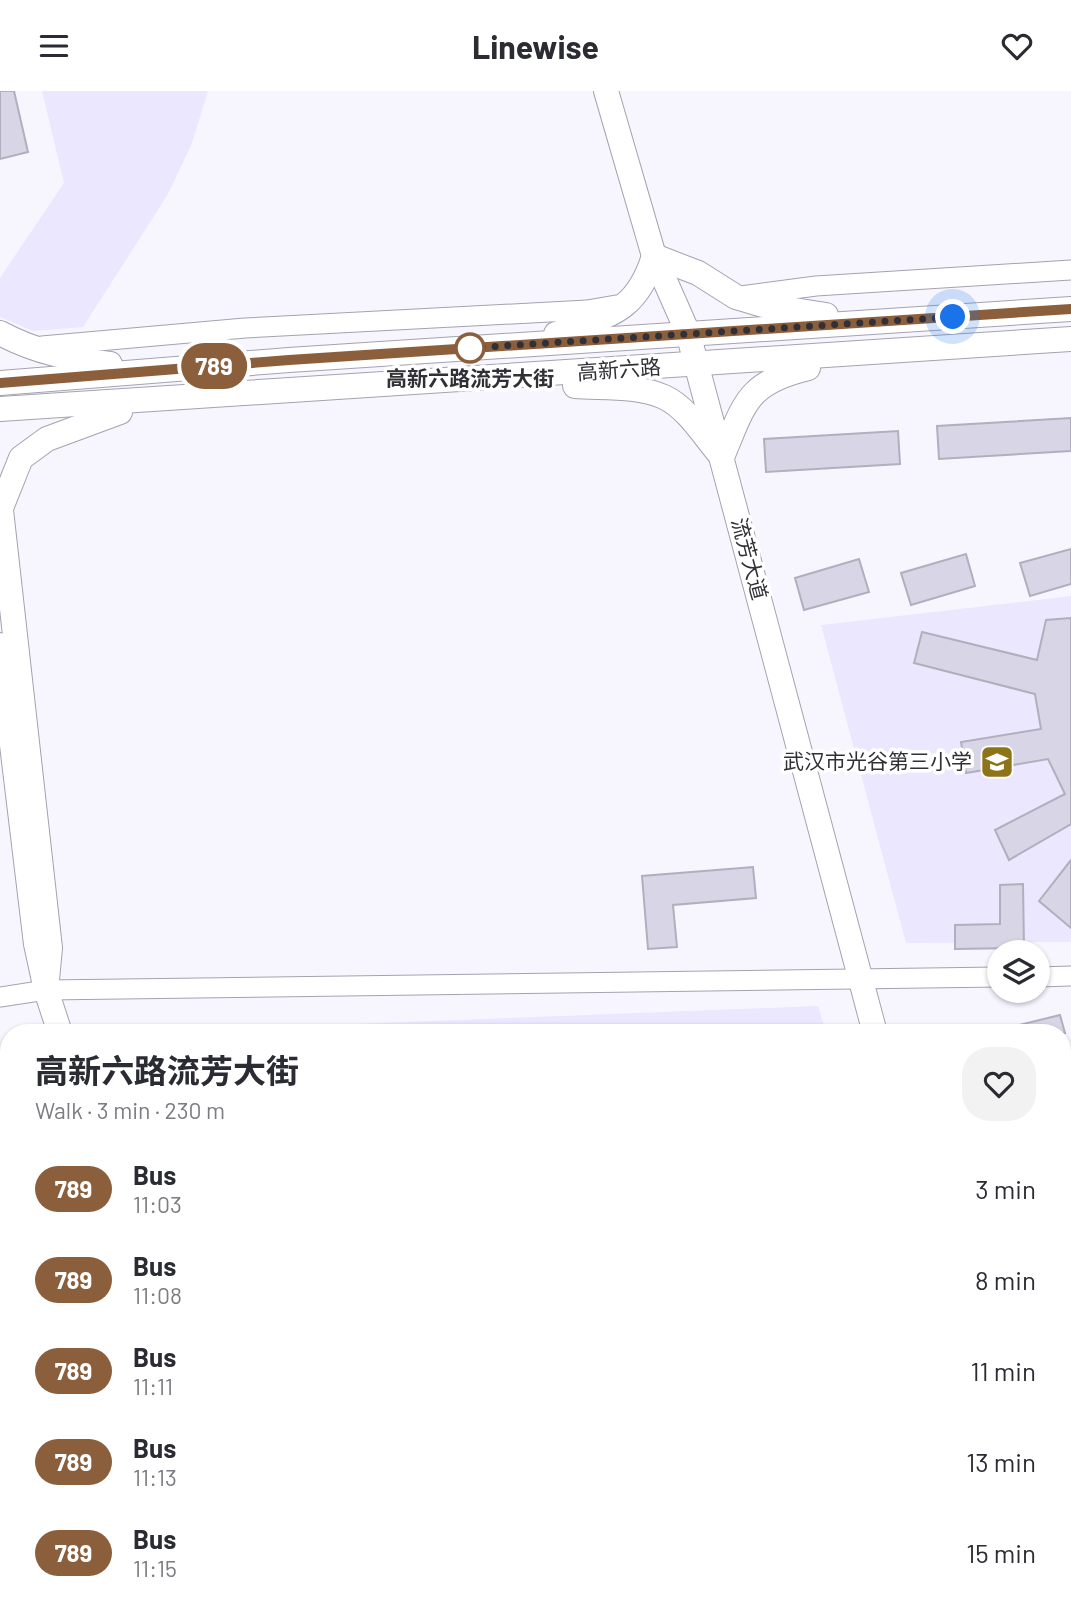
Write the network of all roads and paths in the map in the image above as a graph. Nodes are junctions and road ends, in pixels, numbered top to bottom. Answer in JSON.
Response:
{"nodes":[{"id":1,"x":606,"y":91,"type":"edge"},
{"id":2,"x":654,"y":257,"type":"junction"},
{"id":3,"x":1071,"y":270,"type":"edge"},
{"id":4,"x":736,"y":297,"type":"junction"},
{"id":5,"x":630,"y":303,"type":"junction"},
{"id":6,"x":1071,"y":309,"type":"edge"},
{"id":7,"x":871,"y":322,"type":"junction"},
{"id":8,"x":0,"y":333,"type":"edge"},
{"id":9,"x":688,"y":333,"type":"junction"},
{"id":10,"x":1071,"y":339,"type":"edge"},
{"id":11,"x":529,"y":344,"type":"junction"},
{"id":12,"x":30,"y":347,"type":"junction"},
{"id":13,"x":870,"y":353,"type":"junction"},
{"id":14,"x":696,"y":365,"type":"junction"},
{"id":15,"x":162,"y":370,"type":"junction"},
{"id":16,"x":485,"y":379,"type":"junction"},
{"id":17,"x":0,"y":383,"type":"edge"},
{"id":18,"x":161,"y":400,"type":"junction"},
{"id":19,"x":0,"y":409,"type":"edge"},
{"id":20,"x":722,"y":457,"type":"junction"},
{"id":21,"x":0,"y":501,"type":"edge"},
{"id":22,"x":1,"y":508,"type":"edge"},
{"id":23,"x":0,"y":645,"type":"edge"},
{"id":24,"x":1071,"y":976,"type":"edge"},
{"id":25,"x":987,"y":977,"type":"edge"},
{"id":26,"x":1050,"y":977,"type":"edge"},
{"id":27,"x":859,"y":978,"type":"junction"},
{"id":28,"x":46,"y":991,"type":"junction"},
{"id":29,"x":0,"y":997,"type":"edge"},
{"id":30,"x":45,"y":1024,"type":"edge"},
{"id":31,"x":57,"y":1024,"type":"edge"},
{"id":32,"x":872,"y":1024,"type":"edge"}],
"edges":[{"from":1,"to":2,"type":"main road","name":"流芳大道"},
{"from":2,"to":4,"type":"main road"},
{"from":2,"to":5,"type":"main road"},
{"from":2,"to":9,"type":"main road","name":"流芳大道"},
{"from":3,"to":4,"type":"street"},
{"from":4,"to":7,"type":"main road"},
{"from":5,"to":11,"type":"main road"},
{"from":5,"to":12,"type":"street"},
{"from":6,"to":7,"type":"main road","name":"高新六路"},
{"from":7,"to":9,"type":"main road","name":"高新六路"},
{"from":8,"to":12,"type":"main road"},
{"from":9,"to":11,"type":"main road","name":"高新六路"},
{"from":9,"to":14,"type":"main road","name":"流芳大道"},
{"from":10,"to":13,"type":"main road","name":"高新六路"},
{"from":11,"to":15,"type":"main road","name":"高新六路"},
{"from":12,"to":15,"type":"main road"},
{"from":13,"to":14,"type":"main road","name":"高新六路"},
{"from":13,"to":20,"type":"main road"},
{"from":14,"to":16,"type":"main road","name":"高新六路"},
{"from":14,"to":20,"type":"main road","name":"流芳大道"},
{"from":15,"to":17,"type":"main road","name":"高新六路"},
{"from":16,"to":18,"type":"main road","name":"高新六路"},
{"from":16,"to":20,"type":"main road"},
{"from":18,"to":19,"type":"main road","name":"高新六路"},
{"from":18,"to":22,"type":"main road"},
{"from":20,"to":27,"type":"main road","name":"流芳大道"},
{"from":21,"to":22,"type":"main road"},
{"from":22,"to":28,"type":"main road"},
{"from":23,"to":28,"type":"main road"},
{"from":24,"to":26,"type":"street"},
{"from":25,"to":27,"type":"street"},
{"from":27,"to":28,"type":"street"},
{"from":27,"to":32,"type":"main road","name":"流芳大道"},
{"from":28,"to":29,"type":"street"},
{"from":28,"to":30,"type":"main road"},
{"from":28,"to":31,"type":"main road"}]}
